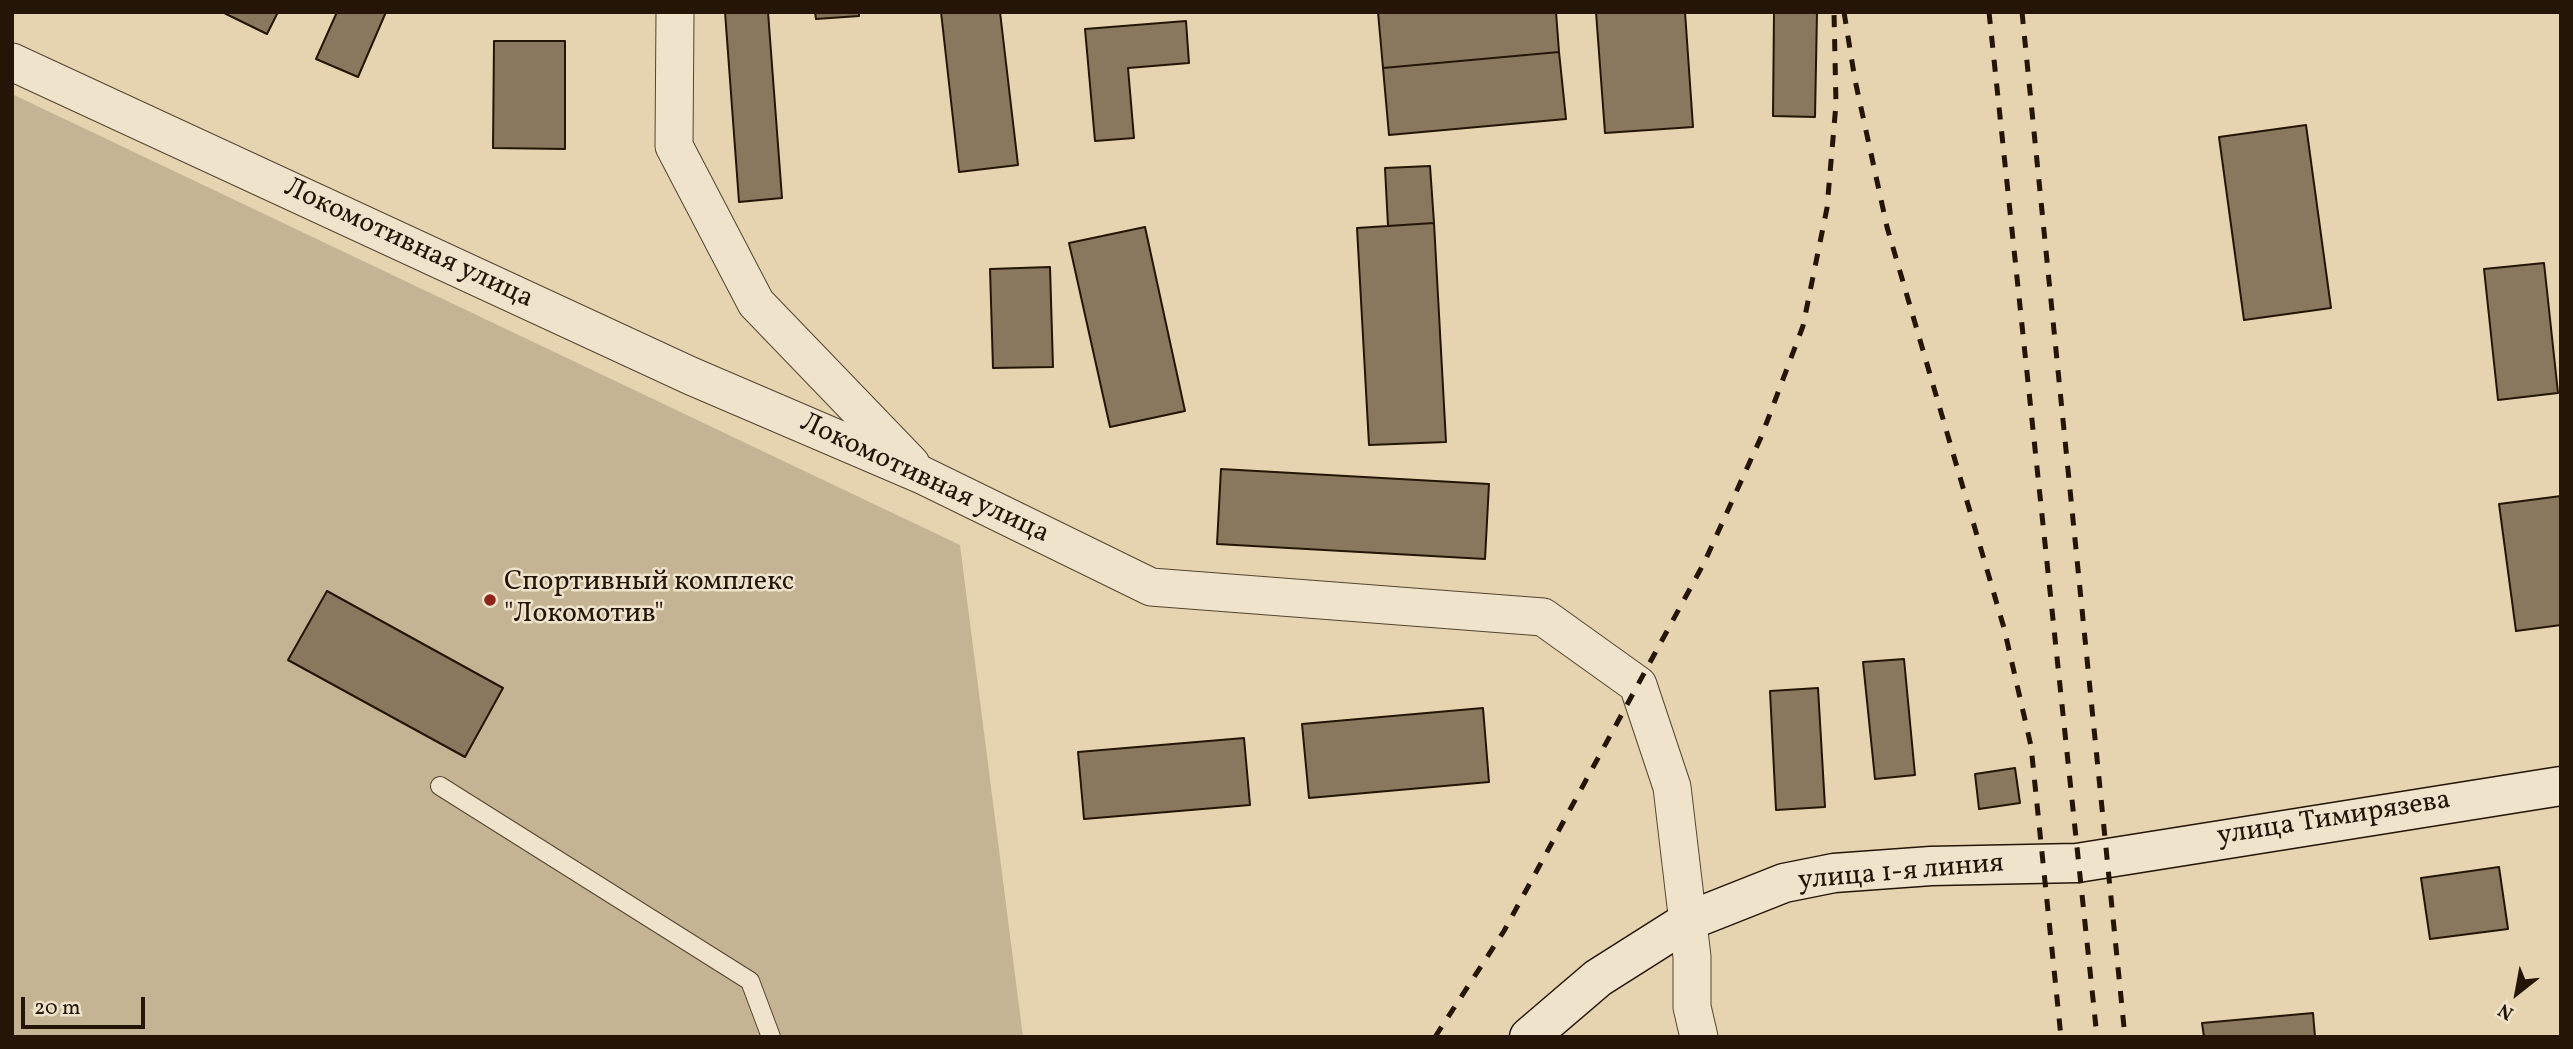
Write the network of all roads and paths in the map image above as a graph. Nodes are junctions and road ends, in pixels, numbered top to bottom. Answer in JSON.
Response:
{"nodes":[{"id":1,"x":675,"y":12,"type":"edge"},
{"id":2,"x":12,"y":62,"type":"edge"},
{"id":3,"x":922,"y":475,"type":"junction"},
{"id":4,"x":440,"y":786,"type":"dead end"},
{"id":5,"x":2561,"y":786,"type":"edge"},
{"id":6,"x":2108,"y":859,"type":"joint"},
{"id":7,"x":1688,"y":921,"type":"junction"},
{"id":8,"x":771,"y":1037,"type":"edge"},
{"id":9,"x":1529,"y":1037,"type":"edge"},
{"id":10,"x":1699,"y":1037,"type":"edge"}],
"edges":[{"from":1,"to":3,"type":"street"},
{"from":2,"to":3,"type":"street","name":"Локомотивная улица"},
{"from":3,"to":7,"type":"street","name":"Локомотивная улица"},
{"from":4,"to":8,"type":"lane"},
{"from":5,"to":6,"type":"main road","name":"улица Тимирязева"},
{"from":6,"to":7,"type":"main road","name":"улица 1-я линия"},
{"from":7,"to":9,"type":"main road","name":"улица 1-я линия"},
{"from":7,"to":10,"type":"street","name":"Локомотивная улица"}]}
